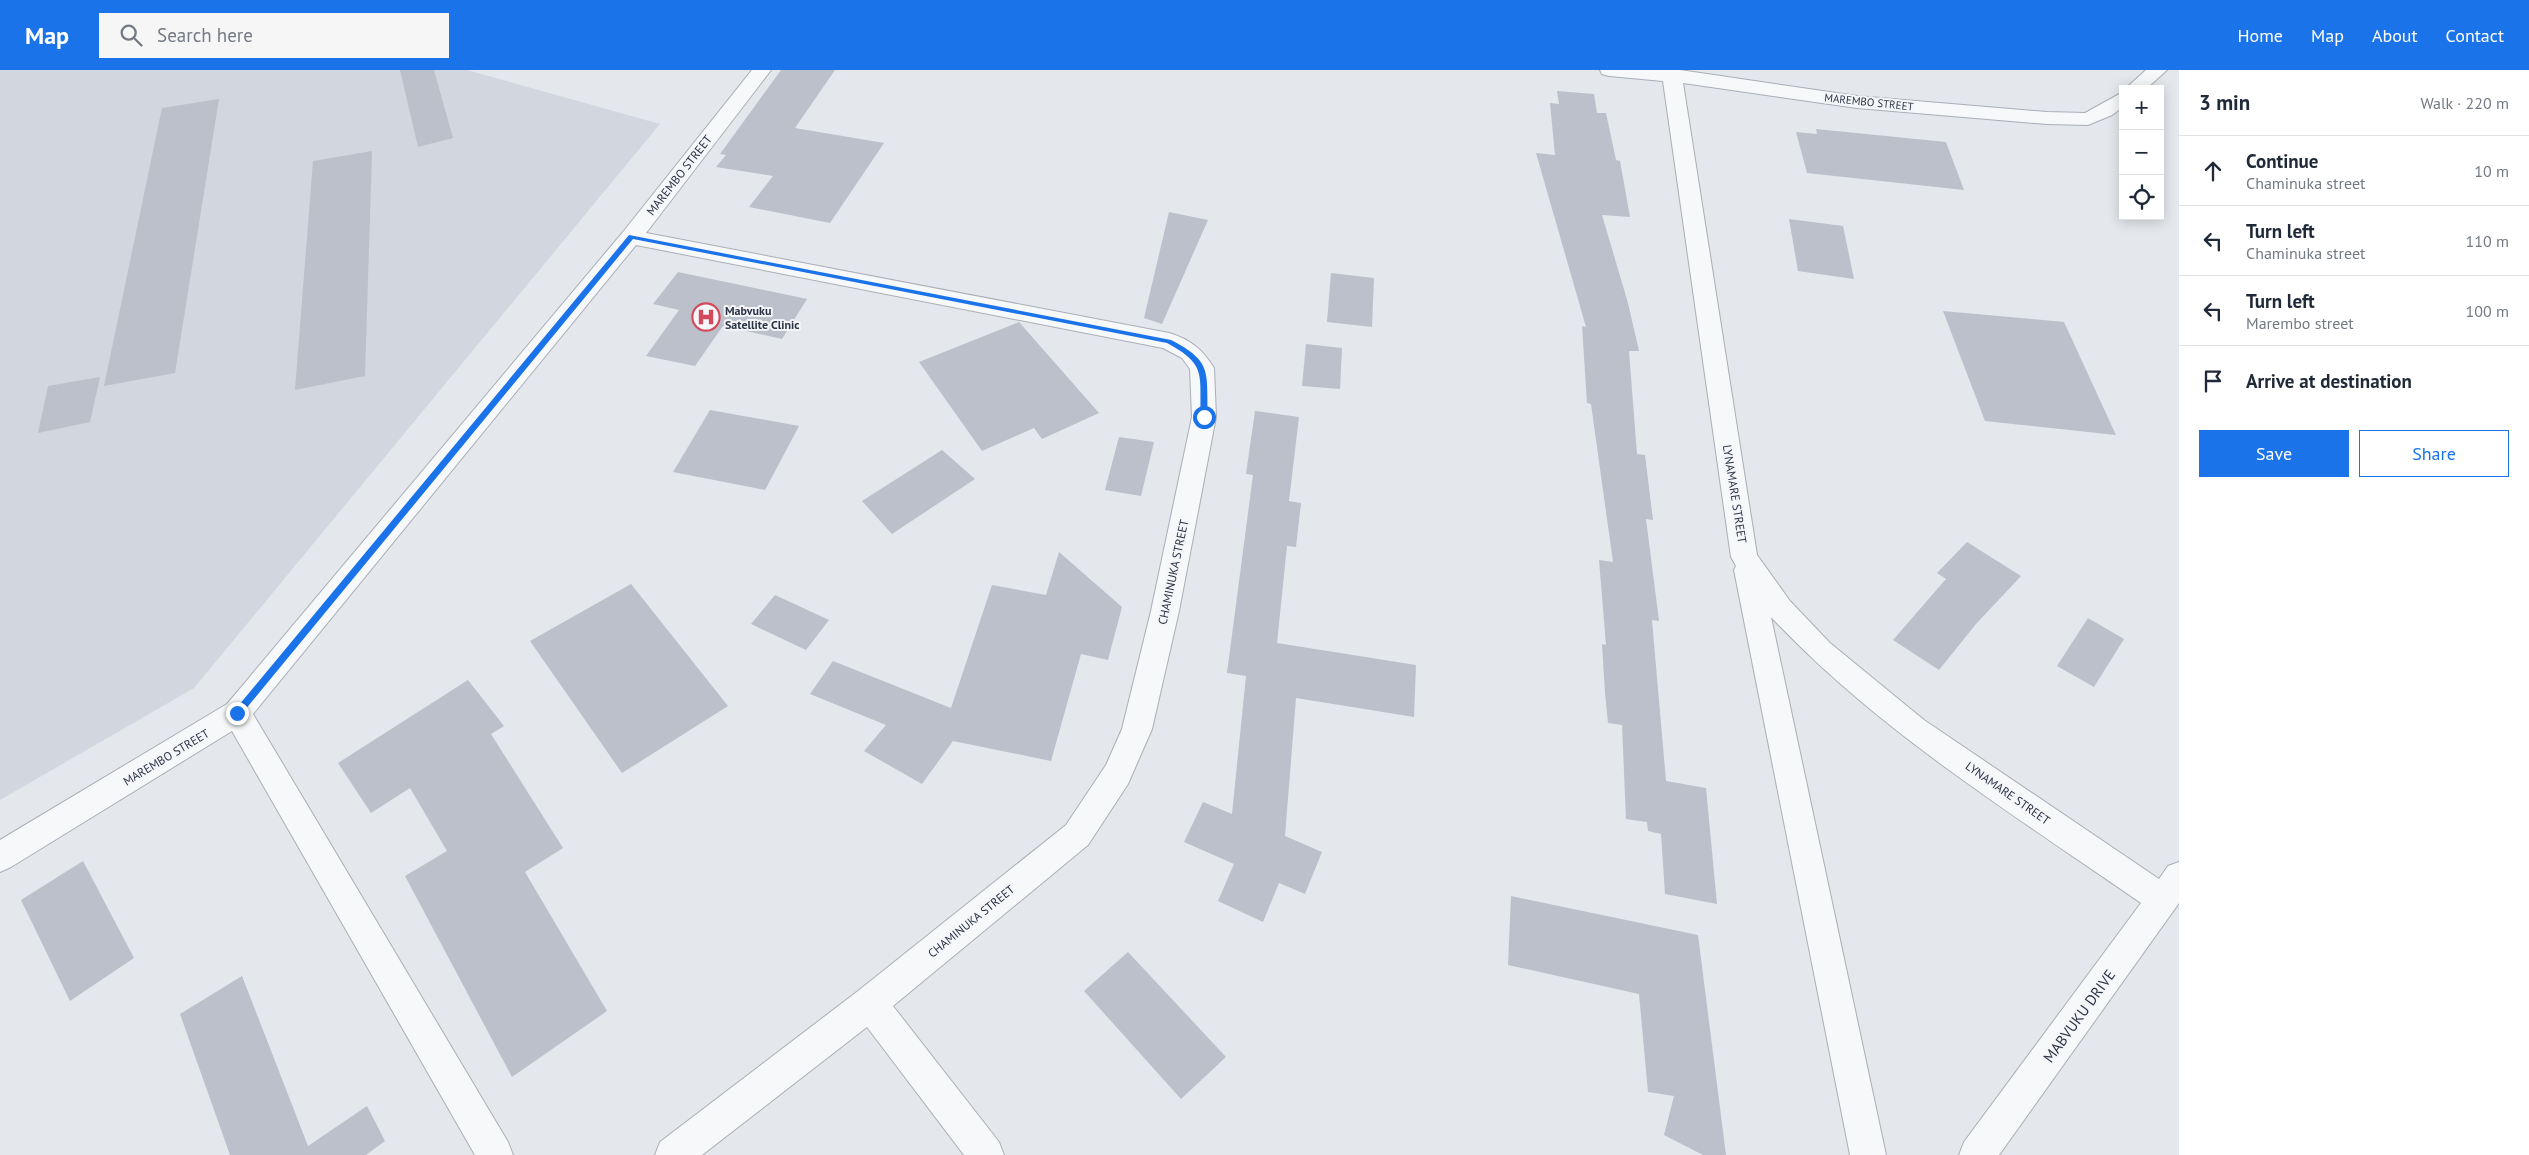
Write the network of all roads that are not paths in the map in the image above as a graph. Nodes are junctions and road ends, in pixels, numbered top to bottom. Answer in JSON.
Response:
{"nodes":[{"id":1,"x":762,"y":70,"type":"edge"},
{"id":2,"x":1609,"y":70,"type":"edge"},
{"id":3,"x":2158,"y":70,"type":"edge"},
{"id":4,"x":1672,"y":73,"type":"edge"},
{"id":5,"x":2139,"y":85,"type":"edge"},
{"id":6,"x":2119,"y":101,"type":"edge"},
{"id":7,"x":631,"y":237,"type":"junction"},
{"id":8,"x":1744,"y":557,"type":"junction"},
{"id":9,"x":237,"y":713,"type":"junction"},
{"id":10,"x":0,"y":857,"type":"edge"},
{"id":11,"x":2171,"y":888,"type":"edge"},
{"id":12,"x":870,"y":1003,"type":"junction"},
{"id":13,"x":495,"y":1155,"type":"edge"},
{"id":14,"x":673,"y":1155,"type":"edge"},
{"id":15,"x":986,"y":1155,"type":"edge"},
{"id":16,"x":1868,"y":1155,"type":"edge"},
{"id":17,"x":1977,"y":1155,"type":"edge"}],
"edges":[{"from":1,"to":7,"type":"street","name":"MAREMBO STREET"},
{"from":2,"to":4,"type":"street","name":"MAREMBO STREET"},
{"from":3,"to":5,"type":"street"},
{"from":4,"to":6,"type":"street","name":"MAREMBO STREET"},
{"from":4,"to":8,"type":"street","name":"LYNAMARE STREET"},
{"from":7,"to":9,"type":"street","name":"MAREMBO STREET"},
{"from":7,"to":12,"type":"street","name":"CHAMINUKA STREET"},
{"from":8,"to":11,"type":"street","name":"LYNAMARE STREET"},
{"from":8,"to":16,"type":"street"},
{"from":9,"to":10,"type":"street","name":"MAREMBO STREET"},
{"from":9,"to":13,"type":"street"},
{"from":11,"to":17,"type":"street","name":"MABVUKU DRIVE"},
{"from":12,"to":14,"type":"street","name":"CHAMINUKA STREET"},
{"from":12,"to":15,"type":"street"}]}
